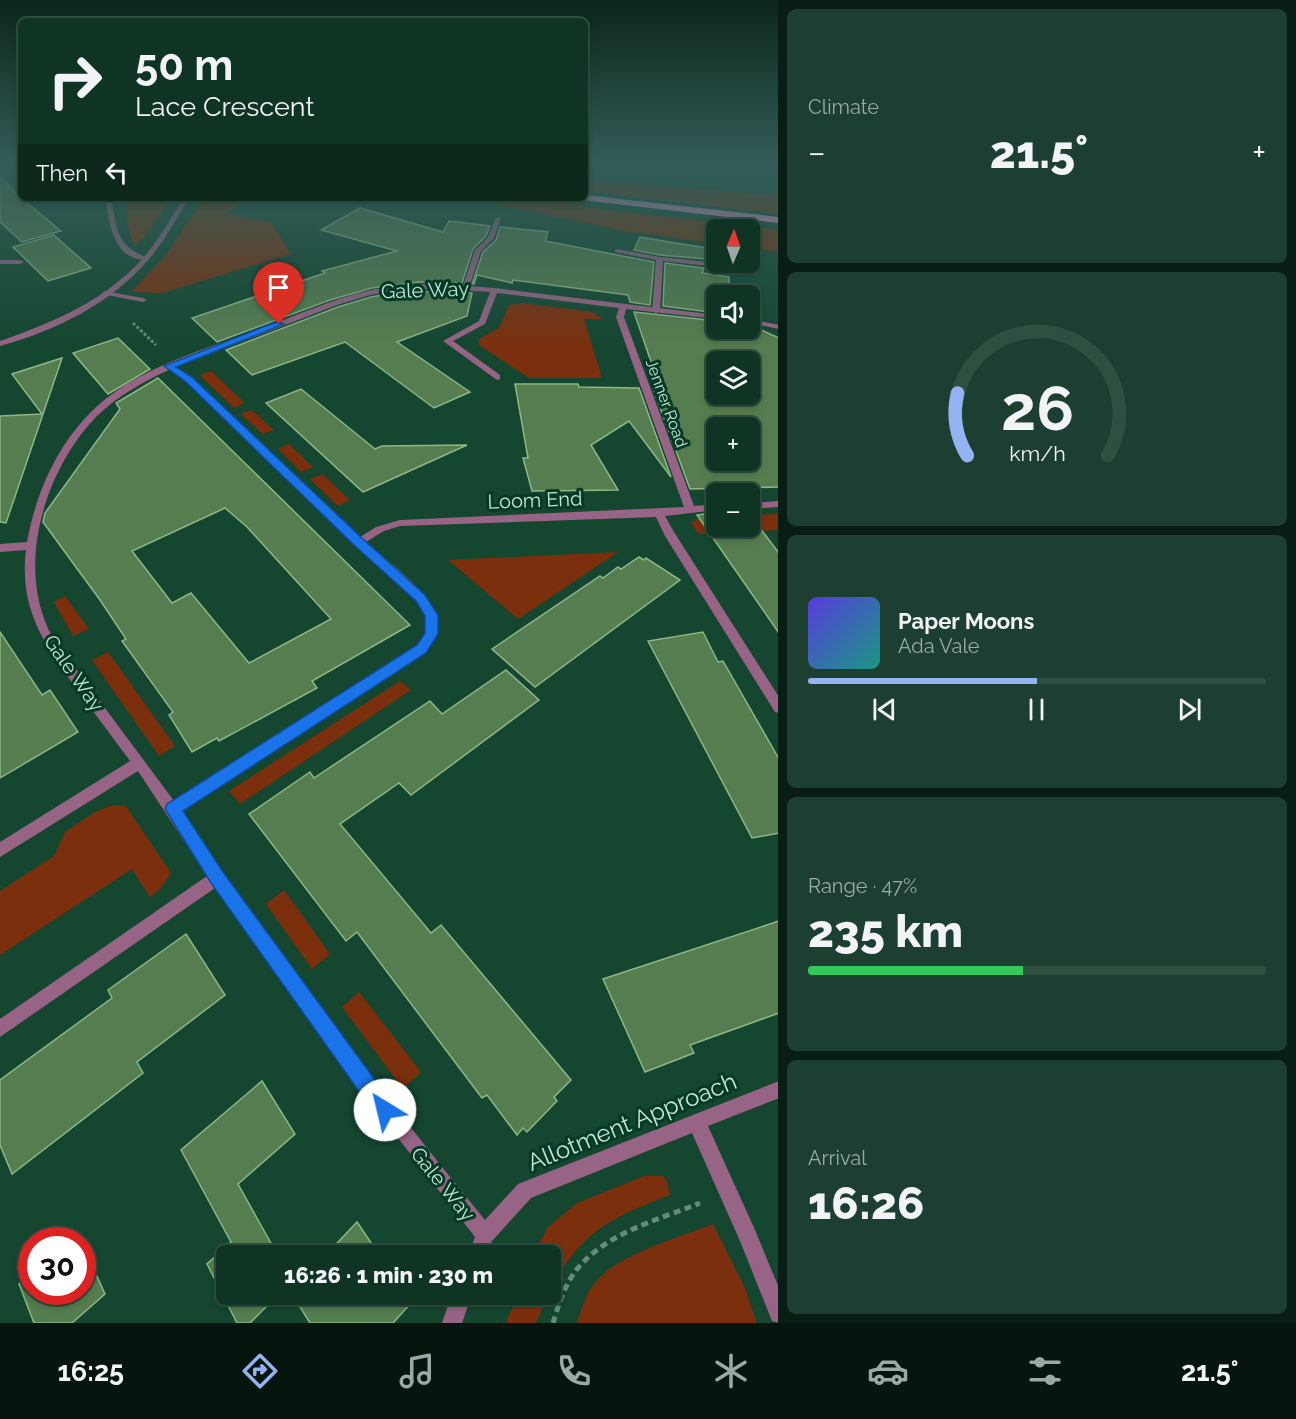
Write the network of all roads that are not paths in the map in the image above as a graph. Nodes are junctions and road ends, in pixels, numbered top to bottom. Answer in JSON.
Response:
{"nodes":[{"id":1,"x":114,"y":225,"type":"edge"},
{"id":2,"x":169,"y":225,"type":"edge"},
{"id":3,"x":496,"y":225,"type":"edge"},
{"id":4,"x":617,"y":251,"type":"dead end"},
{"id":5,"x":147,"y":259,"type":"junction"},
{"id":6,"x":660,"y":259,"type":"junction"},
{"id":7,"x":0,"y":262,"type":"edge"},
{"id":8,"x":21,"y":262,"type":"dead end"},
{"id":9,"x":706,"y":264,"type":"edge"},
{"id":10,"x":465,"y":287,"type":"junction"},
{"id":11,"x":494,"y":290,"type":"junction"},
{"id":12,"x":107,"y":293,"type":"junction"},
{"id":13,"x":143,"y":300,"type":"dead end"},
{"id":14,"x":623,"y":306,"type":"junction"},
{"id":15,"x":656,"y":310,"type":"junction"},
{"id":16,"x":706,"y":316,"type":"edge"},
{"id":17,"x":760,"y":323,"type":"edge"},
{"id":18,"x":778,"y":327,"type":"edge"},
{"id":19,"x":0,"y":344,"type":"edge"},
{"id":20,"x":172,"y":365,"type":"junction"},
{"id":21,"x":497,"y":377,"type":"dead end"},
{"id":22,"x":778,"y":504,"type":"edge"},
{"id":23,"x":760,"y":505,"type":"edge"},
{"id":24,"x":706,"y":508,"type":"edge"},
{"id":25,"x":690,"y":509,"type":"junction"},
{"id":26,"x":659,"y":513,"type":"junction"},
{"id":27,"x":358,"y":542,"type":"junction"},
{"id":28,"x":29,"y":546,"type":"junction"},
{"id":29,"x":0,"y":548,"type":"edge"},
{"id":30,"x":778,"y":708,"type":"edge"},
{"id":31,"x":138,"y":763,"type":"junction"},
{"id":32,"x":173,"y":809,"type":"junction"},
{"id":33,"x":0,"y":850,"type":"edge"},
{"id":34,"x":217,"y":878,"type":"junction"},
{"id":35,"x":0,"y":1029,"type":"edge"},
{"id":36,"x":778,"y":1089,"type":"edge"},
{"id":37,"x":697,"y":1123,"type":"junction"},
{"id":38,"x":484,"y":1235,"type":"junction"},
{"id":39,"x":481,"y":1245,"type":"edge"},
{"id":40,"x":458,"y":1305,"type":"edge"},
{"id":41,"x":778,"y":1314,"type":"edge"},
{"id":42,"x":452,"y":1323,"type":"edge"}],
"edges":[{"from":1,"to":5,"type":"street"},
{"from":2,"to":5,"type":"street"},
{"from":3,"to":10,"type":"street"},
{"from":4,"to":6,"type":"street"},
{"from":5,"to":12,"type":"street"},
{"from":6,"to":9,"type":"street"},
{"from":6,"to":15,"type":"street"},
{"from":7,"to":8,"type":"street"},
{"from":10,"to":11,"type":"street","name":"Gale Way"},
{"from":10,"to":20,"type":"street","name":"Gale Way"},
{"from":11,"to":14,"type":"street","name":"Gale Way"},
{"from":11,"to":21,"type":"street","name":"Gale Way"},
{"from":12,"to":13,"type":"street"},
{"from":12,"to":19,"type":"street"},
{"from":14,"to":15,"type":"street","name":"Gale Way"},
{"from":14,"to":25,"type":"street","name":"Jenner Road"},
{"from":15,"to":16,"type":"street","name":"Gale Way"},
{"from":17,"to":18,"type":"street"},
{"from":20,"to":27,"type":"street"},
{"from":20,"to":28,"type":"street","name":"Gale Way"},
{"from":22,"to":23,"type":"street"},
{"from":24,"to":25,"type":"street","name":"Loom End"},
{"from":25,"to":26,"type":"street","name":"Loom End"},
{"from":26,"to":27,"type":"street","name":"Loom End"},
{"from":26,"to":30,"type":"street"},
{"from":27,"to":32,"type":"street"},
{"from":28,"to":29,"type":"street"},
{"from":28,"to":31,"type":"street","name":"Gale Way"},
{"from":31,"to":32,"type":"street","name":"Gale Way"},
{"from":31,"to":33,"type":"street"},
{"from":32,"to":34,"type":"street","name":"Gale Way"},
{"from":34,"to":35,"type":"street"},
{"from":34,"to":38,"type":"street","name":"Gale Way"},
{"from":36,"to":37,"type":"street","name":"Allotment Approach"},
{"from":37,"to":38,"type":"street","name":"Allotment Approach"},
{"from":37,"to":41,"type":"street"},
{"from":38,"to":39,"type":"street","name":"Gale Way"},
{"from":40,"to":42,"type":"street"}]}
